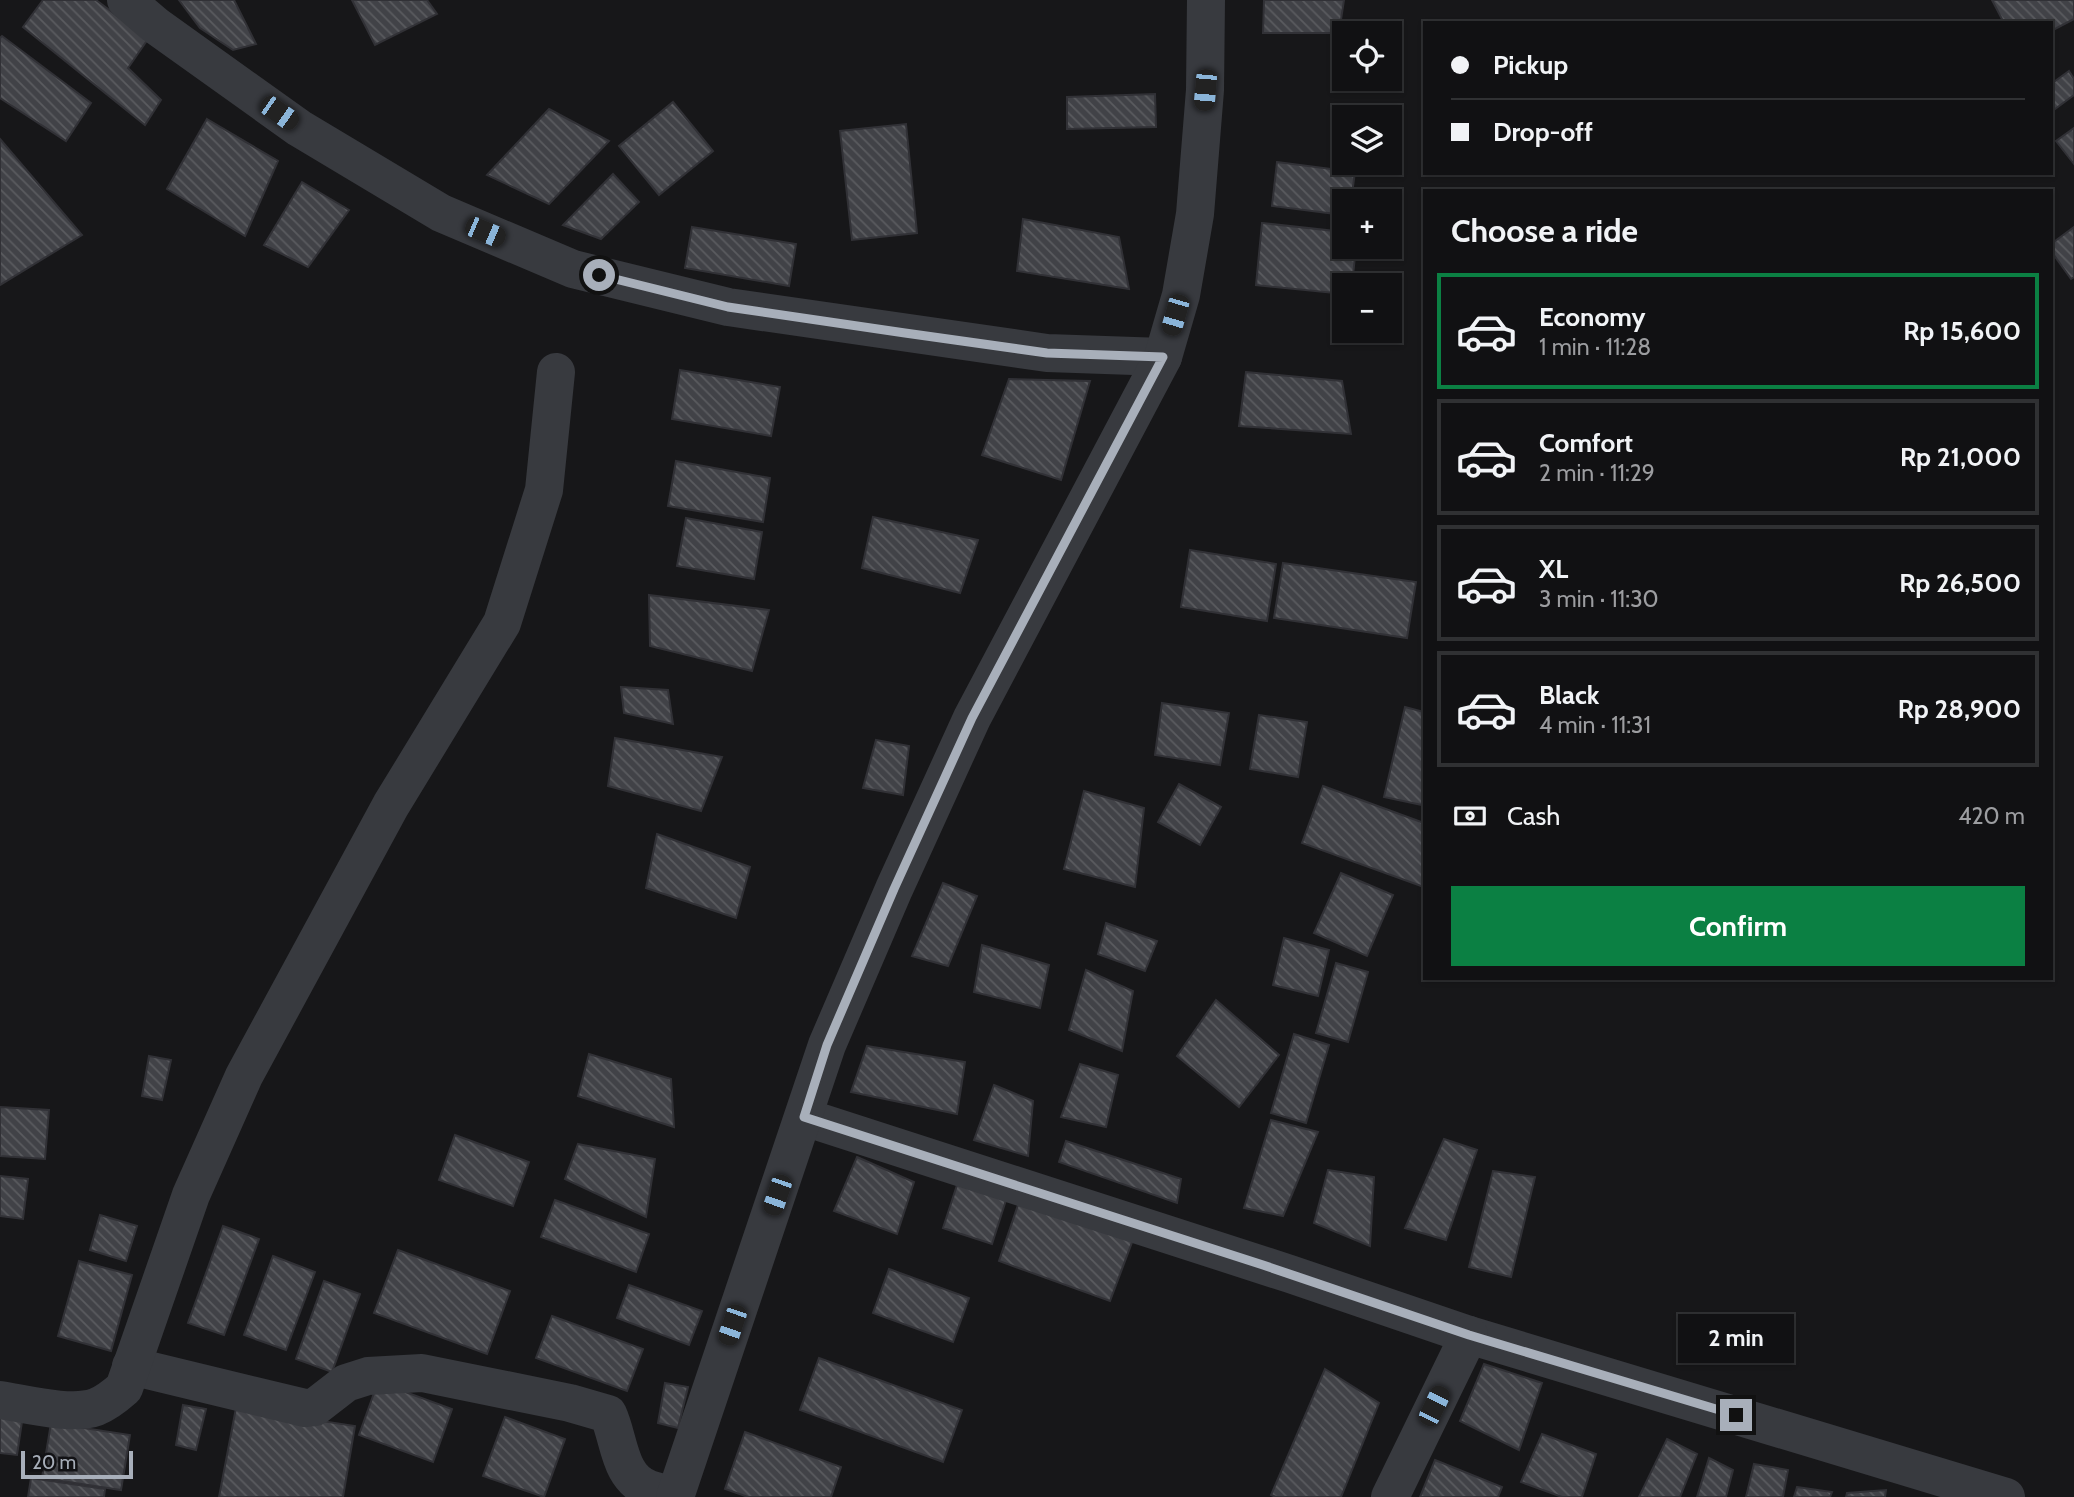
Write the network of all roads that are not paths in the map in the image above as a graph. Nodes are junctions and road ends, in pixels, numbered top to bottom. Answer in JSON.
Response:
{"nodes":[{"id":1,"x":126,"y":0,"type":"edge"},
{"id":2,"x":1206,"y":0,"type":"edge"},
{"id":3,"x":1163,"y":357,"type":"junction"},
{"id":4,"x":556,"y":372,"type":"dead end"},
{"id":5,"x":804,"y":1117,"type":"junction"},
{"id":6,"x":1469,"y":1335,"type":"junction"},
{"id":7,"x":131,"y":1366,"type":"junction"},
{"id":8,"x":0,"y":1401,"type":"edge"},
{"id":9,"x":675,"y":1496,"type":"edge"},
{"id":10,"x":1390,"y":1497,"type":"edge"},
{"id":11,"x":2006,"y":1497,"type":"edge"}],
"edges":[{"from":1,"to":3,"type":"street"},
{"from":2,"to":3,"type":"street"},
{"from":3,"to":5,"type":"street"},
{"from":4,"to":7,"type":"street"},
{"from":5,"to":6,"type":"street"},
{"from":5,"to":9,"type":"street"},
{"from":6,"to":10,"type":"street"},
{"from":6,"to":11,"type":"street"},
{"from":7,"to":8,"type":"street"},
{"from":7,"to":9,"type":"street"}]}
